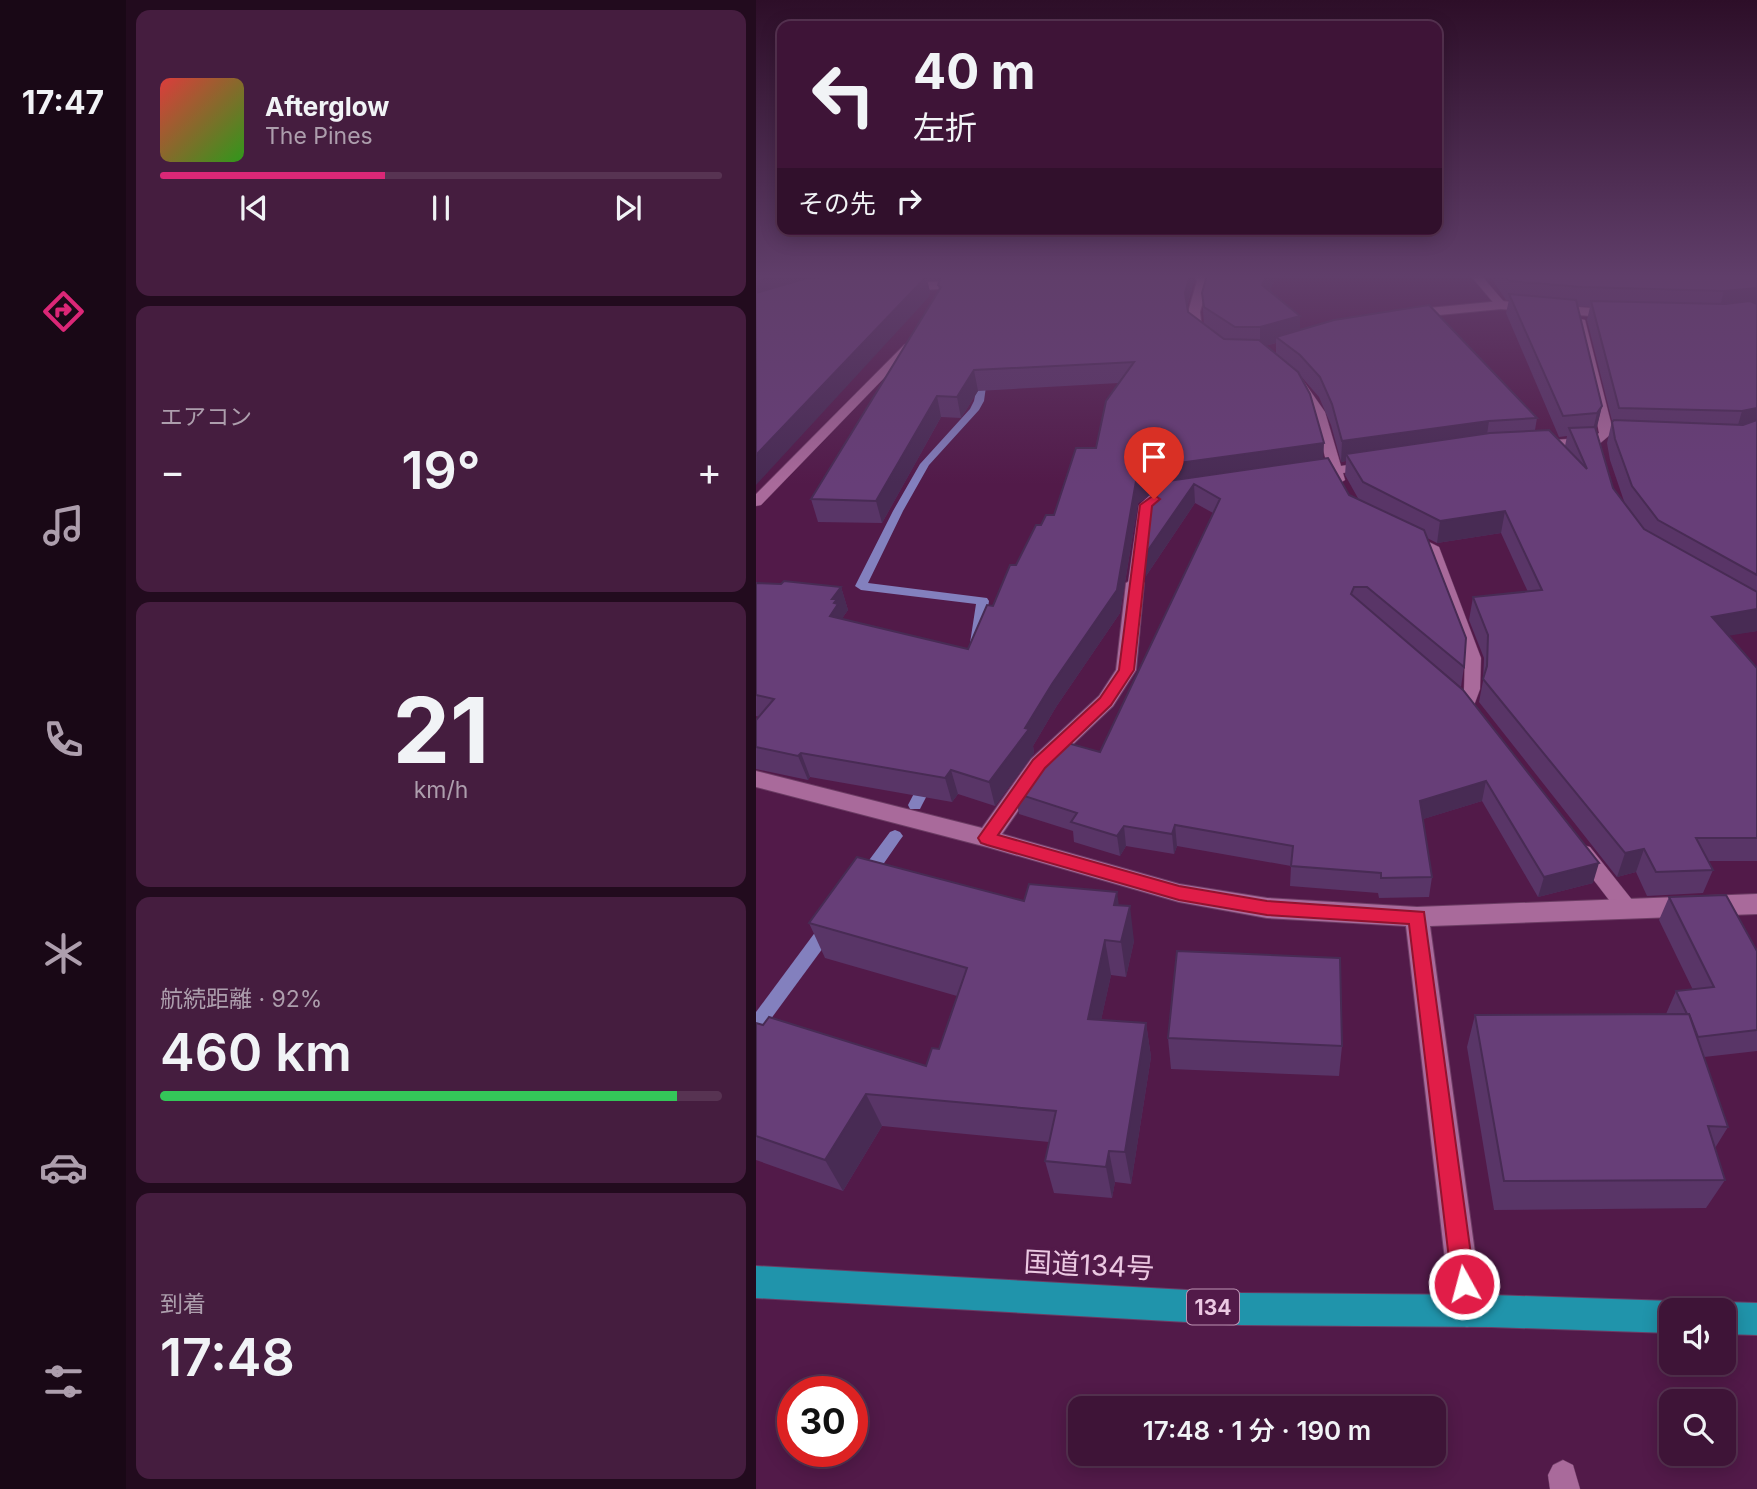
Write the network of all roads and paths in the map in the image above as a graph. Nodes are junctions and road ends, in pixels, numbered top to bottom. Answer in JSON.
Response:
{"nodes":[{"id":1,"x":910,"y":344,"type":"edge"},
{"id":2,"x":1214,"y":344,"type":"edge"},
{"id":3,"x":1586,"y":344,"type":"edge"},
{"id":4,"x":1217,"y":347,"type":"edge"},
{"id":5,"x":1283,"y":369,"type":"edge"},
{"id":6,"x":1607,"y":437,"type":"junction"},
{"id":7,"x":1524,"y":446,"type":"edge"},
{"id":8,"x":1601,"y":461,"type":"edge"},
{"id":9,"x":1384,"y":463,"type":"edge"},
{"id":10,"x":1334,"y":471,"type":"junction"},
{"id":11,"x":1295,"y":477,"type":"edge"},
{"id":12,"x":1344,"y":490,"type":"edge"},
{"id":13,"x":1190,"y":491,"type":"edge"},
{"id":14,"x":756,"y":502,"type":"edge"},
{"id":15,"x":1398,"y":531,"type":"edge"},
{"id":16,"x":1135,"y":583,"type":"joint"},
{"id":17,"x":1466,"y":704,"type":"edge"},
{"id":18,"x":756,"y":779,"type":"edge"},
{"id":19,"x":987,"y":838,"type":"junction"},
{"id":20,"x":1576,"y":843,"type":"edge"},
{"id":21,"x":1757,"y":904,"type":"edge"},
{"id":22,"x":1626,"y":907,"type":"junction"},
{"id":23,"x":1417,"y":917,"type":"junction"},
{"id":24,"x":756,"y":1282,"type":"edge"},
{"id":25,"x":1467,"y":1311,"type":"junction"},
{"id":26,"x":1659,"y":1317,"type":"edge"},
{"id":27,"x":1736,"y":1318,"type":"edge"},
{"id":28,"x":1757,"y":1319,"type":"edge"}],
"edges":[{"from":1,"to":14,"type":"lane"},
{"from":2,"to":4,"type":"street"},
{"from":3,"to":6,"type":"lane"},
{"from":5,"to":10,"type":"lane"},
{"from":6,"to":7,"type":"lane"},
{"from":6,"to":8,"type":"lane"},
{"from":9,"to":10,"type":"lane"},
{"from":10,"to":11,"type":"lane"},
{"from":10,"to":12,"type":"lane"},
{"from":13,"to":16,"type":"lane"},
{"from":15,"to":17,"type":"lane"},
{"from":16,"to":19,"type":"street"},
{"from":18,"to":19,"type":"street"},
{"from":19,"to":23,"type":"street"},
{"from":20,"to":22,"type":"lane"},
{"from":21,"to":22,"type":"street"},
{"from":22,"to":23,"type":"street"},
{"from":23,"to":25,"type":"street"},
{"from":24,"to":25,"type":"highway","name":"国道134号","number":"134"},
{"from":25,"to":26,"type":"highway","name":"国道134号","number":"134"},
{"from":27,"to":28,"type":"highway"}]}
